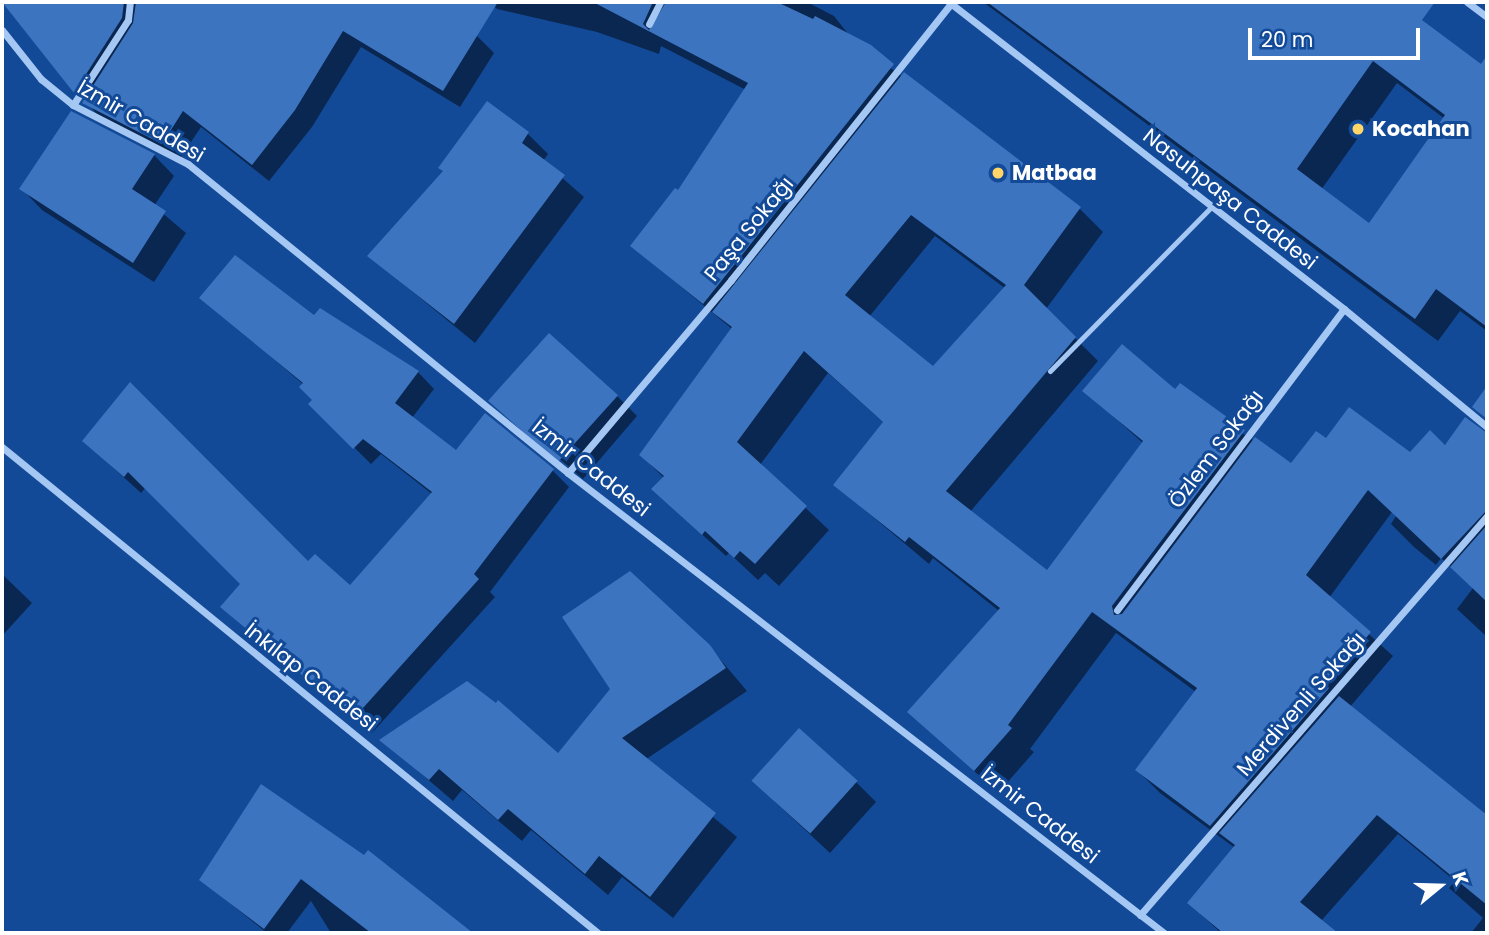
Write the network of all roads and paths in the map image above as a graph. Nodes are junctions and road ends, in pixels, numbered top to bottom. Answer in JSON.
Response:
{"nodes":[{"id":1,"x":130,"y":2,"type":"edge"},
{"id":2,"x":660,"y":2,"type":"edge"},
{"id":3,"x":950,"y":2,"type":"edge"},
{"id":4,"x":1467,"y":2,"type":"edge"},
{"id":5,"x":1487,"y":17,"type":"edge"},
{"id":6,"x":649,"y":24,"type":"dead end"},
{"id":7,"x":2,"y":30,"type":"edge"},
{"id":8,"x":73,"y":105,"type":"junction"},
{"id":9,"x":1211,"y":206,"type":"junction"},
{"id":10,"x":1344,"y":309,"type":"junction"},
{"id":11,"x":1050,"y":372,"type":"dead end"},
{"id":12,"x":1487,"y":427,"type":"edge"},
{"id":13,"x":2,"y":447,"type":"edge"},
{"id":14,"x":568,"y":473,"type":"junction"},
{"id":15,"x":1487,"y":516,"type":"edge"},
{"id":16,"x":1117,"y":610,"type":"dead end"},
{"id":17,"x":1140,"y":915,"type":"junction"},
{"id":18,"x":598,"y":933,"type":"edge"},
{"id":19,"x":1164,"y":933,"type":"edge"}],
"edges":[{"from":1,"to":8,"type":"street"},
{"from":2,"to":6,"type":"street"},
{"from":3,"to":9,"type":"street","name":"Nasuhpaşa Caddesi"},
{"from":3,"to":14,"type":"street","name":"Paşa Sokağı"},
{"from":4,"to":5,"type":"street"},
{"from":7,"to":8,"type":"street","name":"İzmir Caddesi"},
{"from":8,"to":14,"type":"street","name":"İzmir Caddesi"},
{"from":9,"to":10,"type":"street","name":"Nasuhpaşa Caddesi"},
{"from":9,"to":11,"type":"lane"},
{"from":10,"to":12,"type":"street","name":"Nasuhpaşa Caddesi"},
{"from":10,"to":16,"type":"street","name":"Özlem Sokağı"},
{"from":13,"to":18,"type":"street","name":"İnkılap Caddesi"},
{"from":14,"to":17,"type":"street","name":"İzmir Caddesi"},
{"from":15,"to":17,"type":"street","name":"Merdivenli Sokağı"},
{"from":17,"to":19,"type":"street","name":"İzmir Caddesi"}]}
